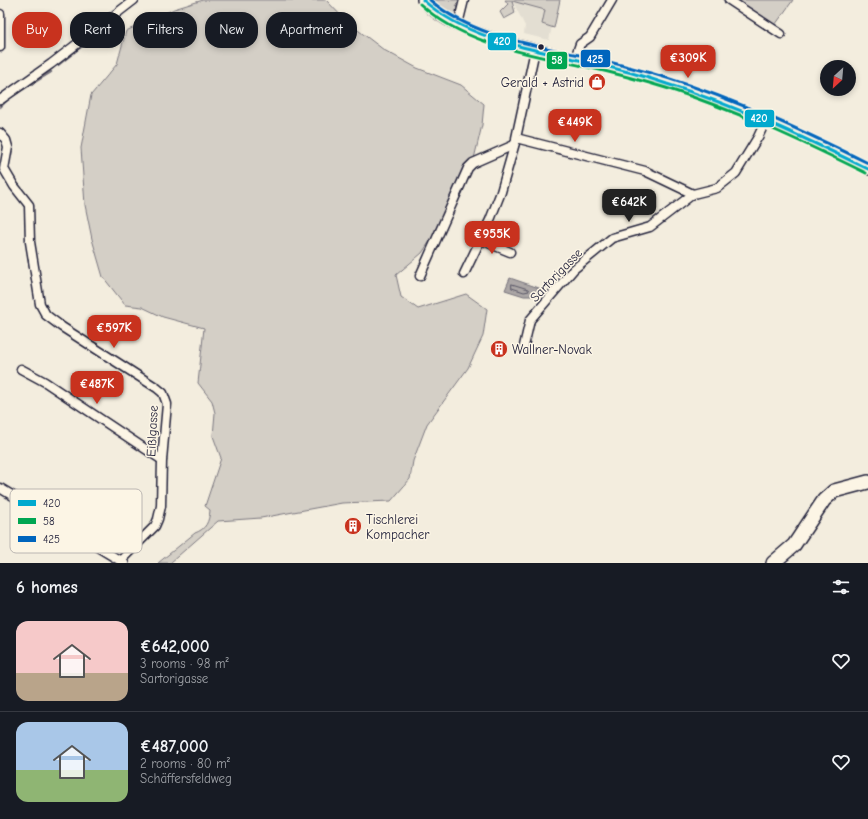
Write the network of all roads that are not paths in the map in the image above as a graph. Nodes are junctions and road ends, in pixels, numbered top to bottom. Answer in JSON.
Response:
{"nodes":[{"id":1,"x":423,"y":0,"type":"edge"},
{"id":2,"x":464,"y":0,"type":"edge"},
{"id":3,"x":612,"y":0,"type":"edge"},
{"id":4,"x":729,"y":0,"type":"edge"},
{"id":5,"x":130,"y":1,"type":"edge"},
{"id":6,"x":0,"y":14,"type":"edge"},
{"id":7,"x":458,"y":24,"type":"junction"},
{"id":8,"x":781,"y":34,"type":"dead end"},
{"id":9,"x":0,"y":47,"type":"edge"},
{"id":10,"x":535,"y":50,"type":"junction"},
{"id":11,"x":575,"y":58,"type":"junction"},
{"id":12,"x":0,"y":100,"type":"edge"},
{"id":13,"x":766,"y":120,"type":"junction"},
{"id":14,"x":0,"y":133,"type":"edge"},
{"id":15,"x":515,"y":141,"type":"junction"},
{"id":16,"x":868,"y":169,"type":"edge"},
{"id":17,"x":2,"y":171,"type":"edge"},
{"id":18,"x":693,"y":194,"type":"junction"},
{"id":19,"x":481,"y":240,"type":"junction"},
{"id":20,"x":510,"y":252,"type":"dead end"},
{"id":21,"x":464,"y":274,"type":"dead end"},
{"id":22,"x":420,"y":276,"type":"dead end"},
{"id":23,"x":524,"y":346,"type":"dead end"},
{"id":24,"x":21,"y":369,"type":"dead end"},
{"id":25,"x":162,"y":460,"type":"junction"},
{"id":26,"x":868,"y":482,"type":"edge"},
{"id":27,"x":0,"y":488,"type":"edge"},
{"id":28,"x":10,"y":494,"type":"edge"},
{"id":29,"x":142,"y":540,"type":"edge"},
{"id":30,"x":110,"y":553,"type":"edge"},
{"id":31,"x":130,"y":553,"type":"edge"},
{"id":32,"x":123,"y":561,"type":"edge"},
{"id":33,"x":773,"y":563,"type":"edge"}],
"edges":[{"from":1,"to":7,"type":"main road"},
{"from":2,"to":7,"type":"street"},
{"from":3,"to":11,"type":"street"},
{"from":4,"to":8,"type":"street"},
{"from":5,"to":12,"type":"street"},
{"from":6,"to":9,"type":"street"},
{"from":7,"to":10,"type":"main road"},
{"from":10,"to":11,"type":"main road"},
{"from":10,"to":15,"type":"street"},
{"from":11,"to":13,"type":"main road"},
{"from":13,"to":16,"type":"main road"},
{"from":13,"to":18,"type":"street","name":"Sartorigasse"},
{"from":14,"to":17,"type":"street","name":"Eißlgasse"},
{"from":15,"to":18,"type":"street"},
{"from":15,"to":19,"type":"street"},
{"from":15,"to":22,"type":"street"},
{"from":17,"to":25,"type":"street","name":"Eißlgasse"},
{"from":18,"to":23,"type":"street","name":"Sartorigasse"},
{"from":19,"to":20,"type":"street"},
{"from":19,"to":21,"type":"street"},
{"from":24,"to":25,"type":"street"},
{"from":25,"to":29,"type":"street","name":"Eißlgasse"},
{"from":26,"to":33,"type":"main road"},
{"from":27,"to":28,"type":"street"},
{"from":30,"to":32,"type":"street"},
{"from":31,"to":32,"type":"street","name":"Eißlgasse"}]}
